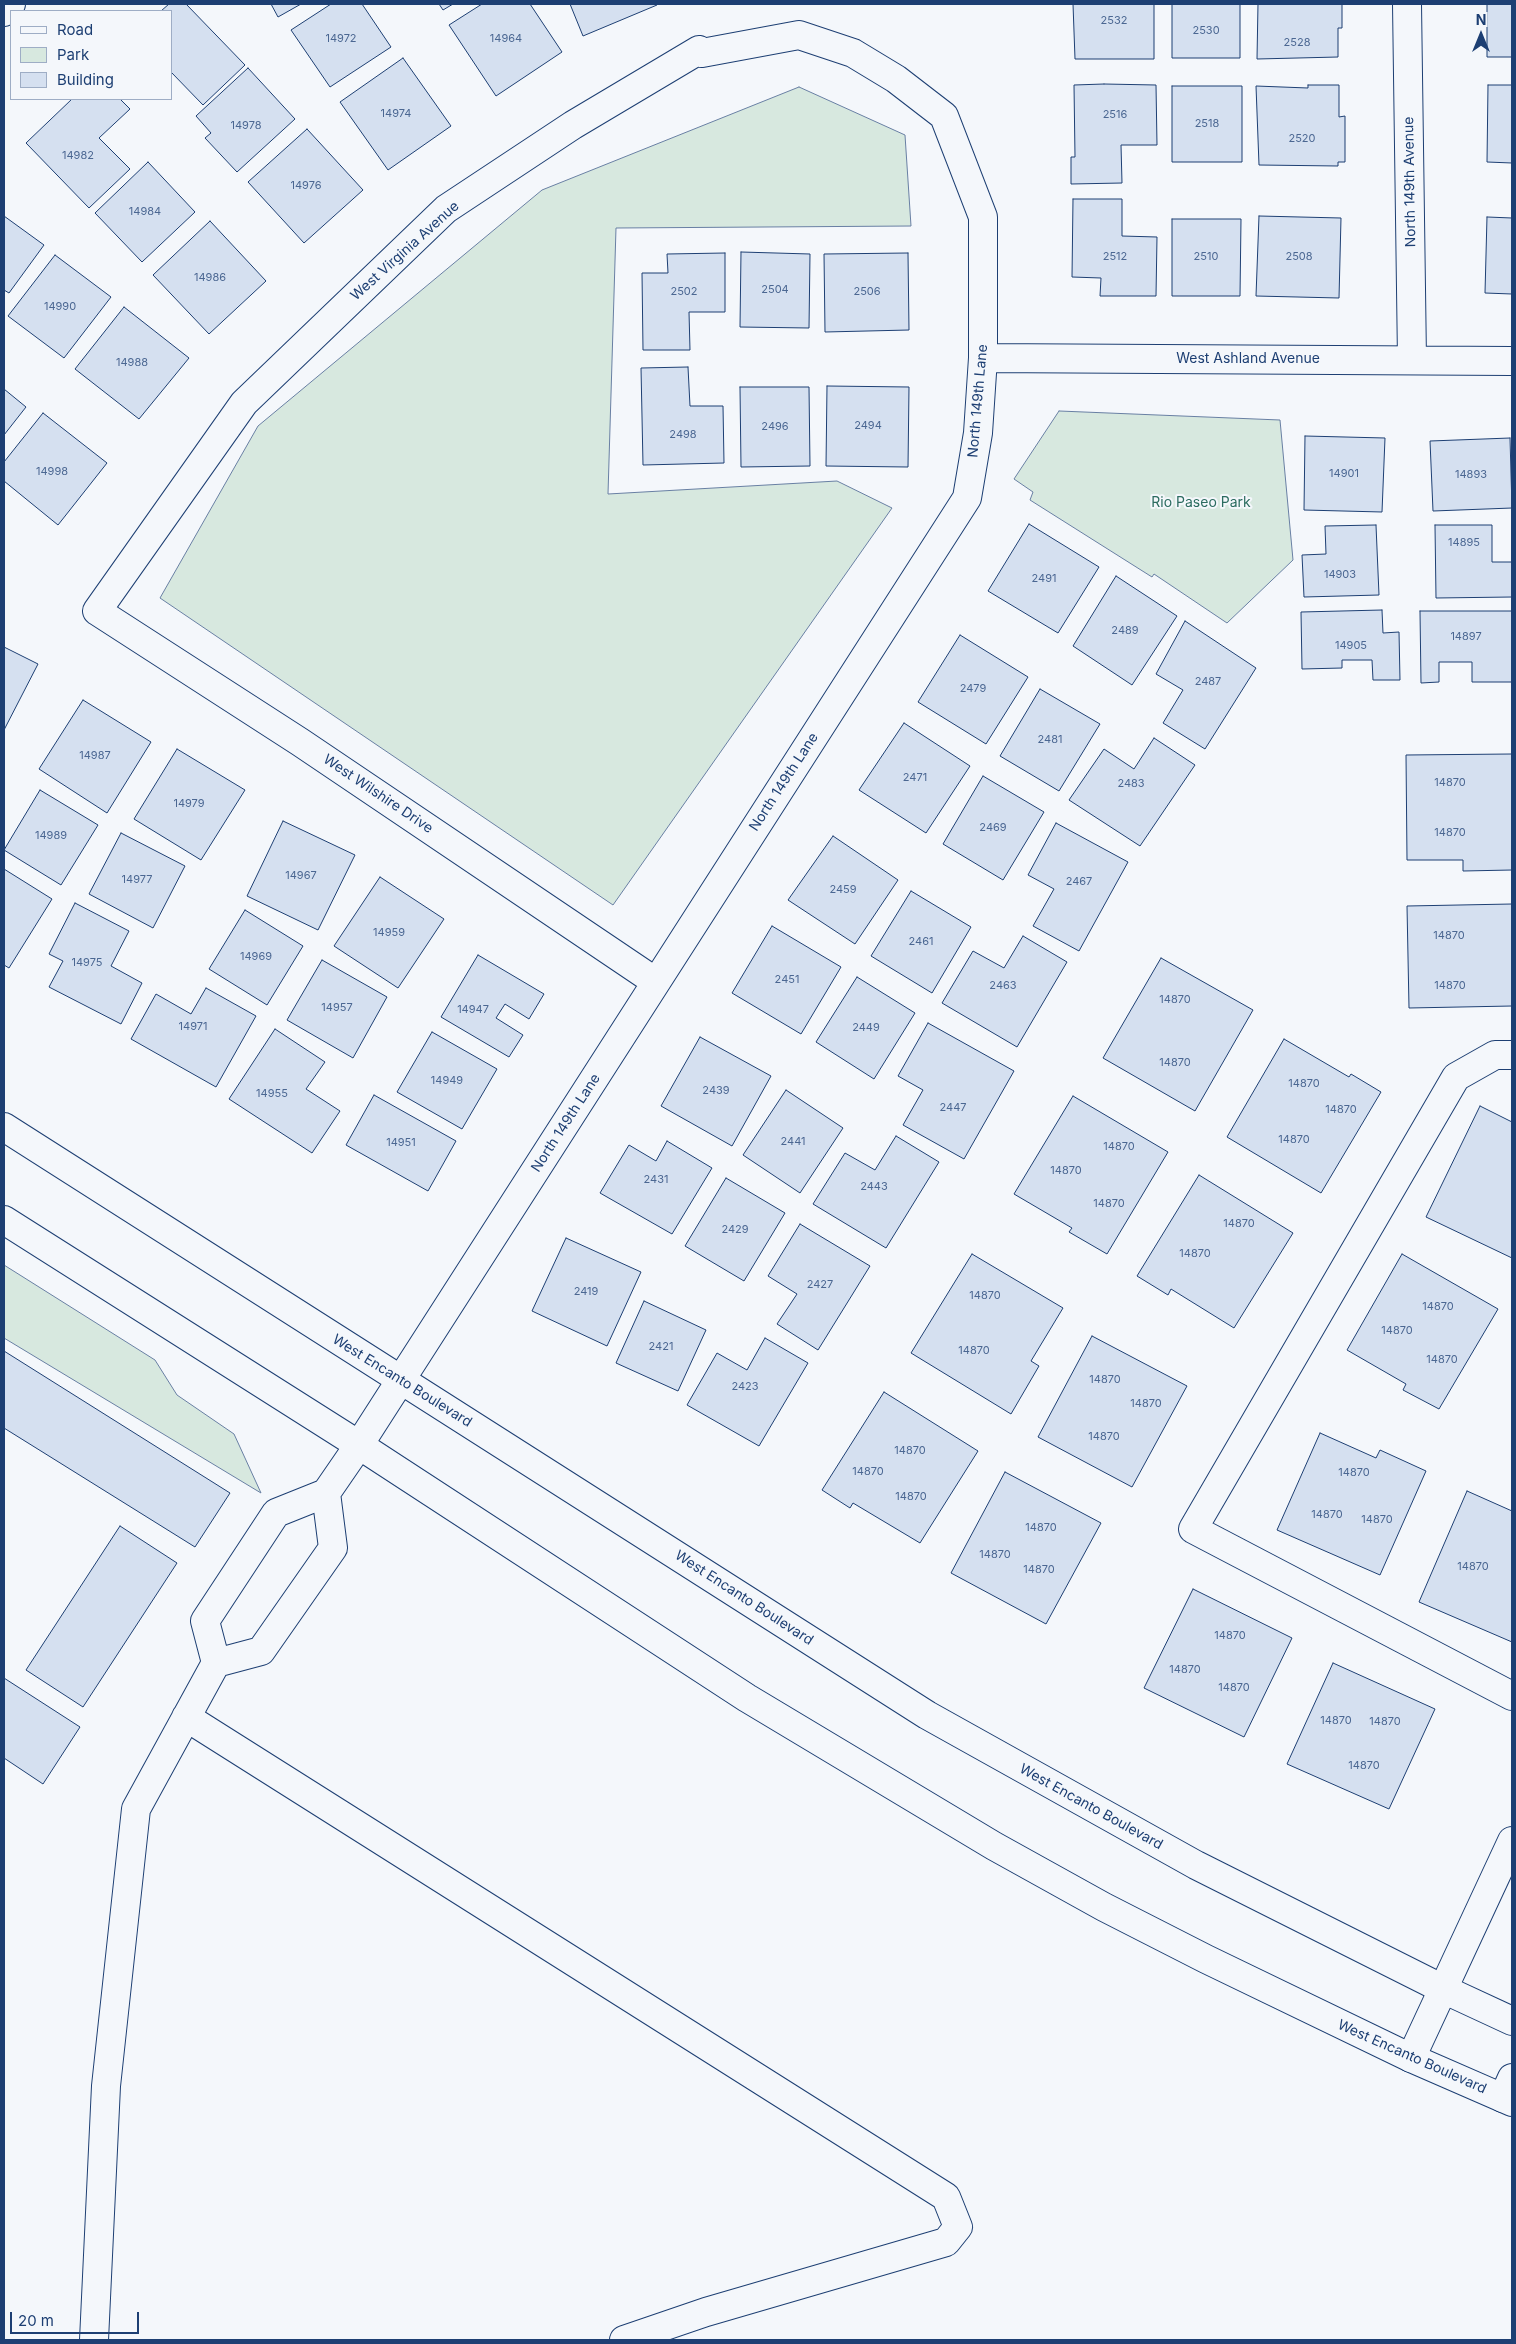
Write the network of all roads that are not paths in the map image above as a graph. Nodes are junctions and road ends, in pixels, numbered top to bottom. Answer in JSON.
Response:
{"nodes":[{"id":1,"x":11,"y":4,"type":"edge"},
{"id":2,"x":1407,"y":4,"type":"edge"},
{"id":3,"x":4,"y":12,"type":"edge"},
{"id":4,"x":896,"y":79,"type":"joint"},
{"id":5,"x":983,"y":358,"type":"junction"},
{"id":6,"x":1412,"y":360,"type":"junction"},
{"id":7,"x":1512,"y":361,"type":"edge"},
{"id":8,"x":97,"y":611,"type":"joint"},
{"id":9,"x":656,"y":982,"type":"junction"},
{"id":10,"x":1512,"y":1054,"type":"edge"},
{"id":11,"x":4,"y":1127,"type":"edge"},
{"id":12,"x":4,"y":1220,"type":"edge"},
{"id":13,"x":400,"y":1380,"type":"junction"},
{"id":14,"x":359,"y":1445,"type":"junction"},
{"id":15,"x":326,"y":1493,"type":"junction"},
{"id":16,"x":216,"y":1663,"type":"junction"},
{"id":17,"x":1512,"y":1696,"type":"edge"},
{"id":18,"x":186,"y":1718,"type":"junction"},
{"id":19,"x":1511,"y":1848,"type":"edge"},
{"id":20,"x":1443,"y":1989,"type":"junction"},
{"id":21,"x":1512,"y":2022,"type":"edge"},
{"id":22,"x":1411,"y":2058,"type":"junction"},
{"id":23,"x":1509,"y":2093,"type":"edge"},
{"id":24,"x":94,"y":2340,"type":"edge"},
{"id":25,"x":624,"y":2340,"type":"edge"}],
"edges":[{"from":1,"to":3,"type":"street"},
{"from":2,"to":6,"type":"street","name":"North 149th Avenue"},
{"from":4,"to":5,"type":"street","name":"North 149th Lane"},
{"from":4,"to":8,"type":"street","name":"West Virginia Avenue"},
{"from":5,"to":6,"type":"street","name":"West Ashland Avenue"},
{"from":5,"to":9,"type":"street","name":"North 149th Lane"},
{"from":6,"to":7,"type":"street","name":"West Ashland Avenue"},
{"from":8,"to":9,"type":"street","name":"West Wilshire Drive"},
{"from":9,"to":13,"type":"street","name":"North 149th Lane"},
{"from":10,"to":17,"type":"street"},
{"from":11,"to":13,"type":"street","name":"West Encanto Boulevard"},
{"from":12,"to":14,"type":"street","name":"West Encanto Boulevard"},
{"from":13,"to":14,"type":"street","name":"North 149th Lane"},
{"from":13,"to":20,"type":"street","name":"West Encanto Boulevard"},
{"from":14,"to":15,"type":"street","name":"North 149th Lane"},
{"from":14,"to":22,"type":"street","name":"West Encanto Boulevard"},
{"from":15,"to":16,"type":"street"},
{"from":15,"to":16,"type":"street"},
{"from":16,"to":18,"type":"street"},
{"from":18,"to":24,"type":"street"},
{"from":18,"to":25,"type":"street"},
{"from":19,"to":20,"type":"street"},
{"from":20,"to":21,"type":"street","name":"West Encanto Boulevard"},
{"from":20,"to":22,"type":"street"},
{"from":22,"to":23,"type":"street","name":"West Encanto Boulevard"}]}
